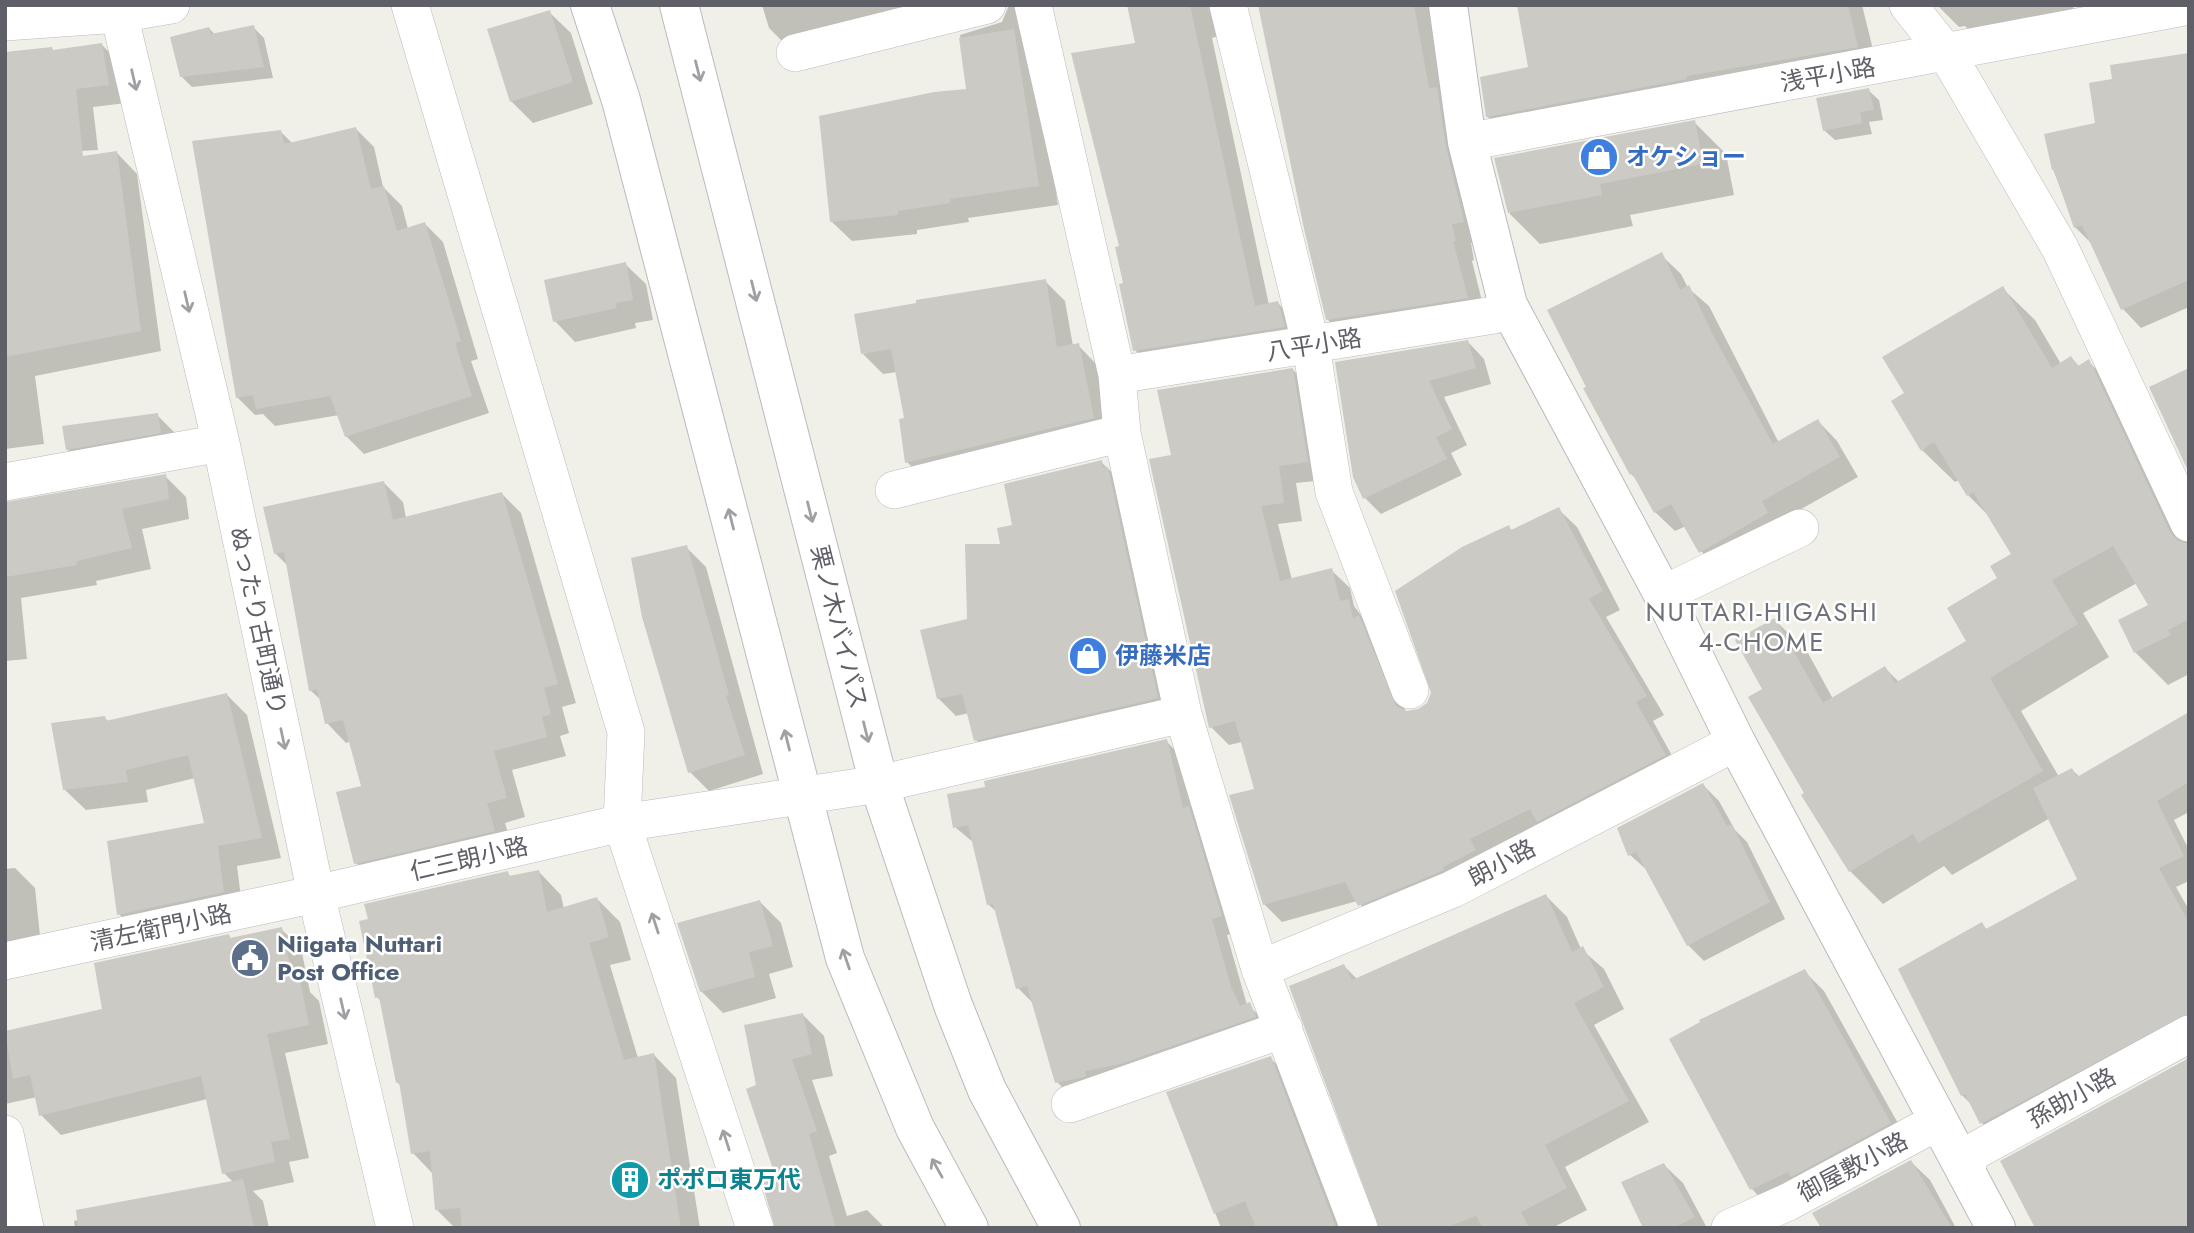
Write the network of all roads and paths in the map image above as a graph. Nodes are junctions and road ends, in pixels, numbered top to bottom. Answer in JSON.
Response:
{"nodes":[{"id":1,"x":171,"y":5,"type":"edge"},
{"id":2,"x":410,"y":5,"type":"edge"},
{"id":3,"x":590,"y":5,"type":"edge"},
{"id":4,"x":679,"y":5,"type":"edge"},
{"id":5,"x":987,"y":5,"type":"edge"},
{"id":6,"x":1033,"y":5,"type":"edge"},
{"id":7,"x":1228,"y":5,"type":"edge"},
{"id":8,"x":1448,"y":5,"type":"edge"},
{"id":9,"x":1908,"y":5,"type":"edge"},
{"id":10,"x":2189,"y":6,"type":"edge"},
{"id":11,"x":118,"y":14,"type":"junction"},
{"id":12,"x":5,"y":22,"type":"edge"},
{"id":13,"x":795,"y":53,"type":"dead end"},
{"id":14,"x":1947,"y":54,"type":"junction"},
{"id":15,"x":1467,"y":142,"type":"junction"},
{"id":16,"x":1508,"y":305,"type":"junction"},
{"id":17,"x":1311,"y":346,"type":"junction"},
{"id":18,"x":1117,"y":375,"type":"junction"},
{"id":19,"x":1122,"y":433,"type":"junction"},
{"id":20,"x":221,"y":443,"type":"junction"},
{"id":21,"x":5,"y":482,"type":"edge"},
{"id":22,"x":894,"y":490,"type":"dead end"},
{"id":23,"x":2189,"y":523,"type":"edge"},
{"id":24,"x":1800,"y":528,"type":"dead end"},
{"id":25,"x":1666,"y":600,"type":"junction"},
{"id":26,"x":1410,"y":691,"type":"dead end"},
{"id":27,"x":1183,"y":714,"type":"junction"},
{"id":28,"x":1736,"y":742,"type":"junction"},
{"id":29,"x":879,"y":784,"type":"junction"},
{"id":30,"x":801,"y":795,"type":"junction"},
{"id":31,"x":622,"y":822,"type":"junction"},
{"id":32,"x":316,"y":894,"type":"junction"},
{"id":33,"x":5,"y":961,"type":"edge"},
{"id":34,"x":1260,"y":969,"type":"junction"},
{"id":35,"x":1284,"y":1029,"type":"junction"},
{"id":36,"x":2189,"y":1034,"type":"edge"},
{"id":37,"x":1070,"y":1104,"type":"dead end"},
{"id":38,"x":1939,"y":1124,"type":"junction"},
{"id":39,"x":5,"y":1134,"type":"edge"},
{"id":40,"x":1966,"y":1171,"type":"junction"},
{"id":41,"x":25,"y":1228,"type":"edge"},
{"id":42,"x":395,"y":1228,"type":"edge"},
{"id":43,"x":755,"y":1228,"type":"edge"},
{"id":44,"x":969,"y":1228,"type":"edge"},
{"id":45,"x":1061,"y":1228,"type":"edge"},
{"id":46,"x":1359,"y":1228,"type":"edge"},
{"id":47,"x":1730,"y":1228,"type":"edge"},
{"id":48,"x":1996,"y":1228,"type":"edge"}],
"edges":[{"from":1,"to":11,"type":"street"},
{"from":2,"to":31,"type":"street"},
{"from":30,"to":3,"type":"main road","one_way":true},
{"from":4,"to":29,"type":"main road","name":"栗ノ木バイパス","one_way":true},
{"from":5,"to":13,"type":"street"},
{"from":6,"to":18,"type":"street"},
{"from":7,"to":17,"type":"street"},
{"from":8,"to":15,"type":"main road"},
{"from":9,"to":14,"type":"street"},
{"from":10,"to":14,"type":"street","name":"浅平小路"},
{"from":11,"to":12,"type":"street"},
{"from":11,"to":20,"type":"street","name":"ぬったり古町通り","one_way":true},
{"from":14,"to":15,"type":"street","name":"浅平小路"},
{"from":14,"to":23,"type":"street"},
{"from":15,"to":16,"type":"main road"},
{"from":16,"to":17,"type":"street","name":"八平小路"},
{"from":16,"to":25,"type":"main road"},
{"from":17,"to":18,"type":"street","name":"八平小路"},
{"from":17,"to":26,"type":"street"},
{"from":18,"to":19,"type":"street"},
{"from":19,"to":22,"type":"street"},
{"from":19,"to":27,"type":"street"},
{"from":20,"to":21,"type":"street"},
{"from":20,"to":32,"type":"street","name":"ぬったり古町通り","one_way":true},
{"from":24,"to":25,"type":"street"},
{"from":25,"to":28,"type":"main road"},
{"from":27,"to":29,"type":"street","name":"仁三朗小路"},
{"from":27,"to":34,"type":"street"},
{"from":28,"to":34,"type":"street","name":"朗小路"},
{"from":28,"to":38,"type":"main road"},
{"from":29,"to":30,"type":"street","name":"仁三朗小路"},
{"from":29,"to":45,"type":"main road","name":"栗ノ木バイパス"},
{"from":30,"to":31,"type":"street","name":"仁三朗小路"},
{"from":44,"to":30,"type":"main road","one_way":true},
{"from":31,"to":32,"type":"street","name":"仁三朗小路"},
{"from":43,"to":31,"type":"street","one_way":true},
{"from":32,"to":33,"type":"street","name":"清左衛門小路"},
{"from":32,"to":42,"type":"street","name":"ぬったり古町通り","one_way":true},
{"from":34,"to":35,"type":"street"},
{"from":35,"to":37,"type":"street"},
{"from":35,"to":46,"type":"street"},
{"from":36,"to":40,"type":"street","name":"孫助小路"},
{"from":38,"to":40,"type":"main road"},
{"from":38,"to":47,"type":"street","name":"御屋敷小路"},
{"from":39,"to":41,"type":"street"},
{"from":40,"to":48,"type":"main road"}]}
